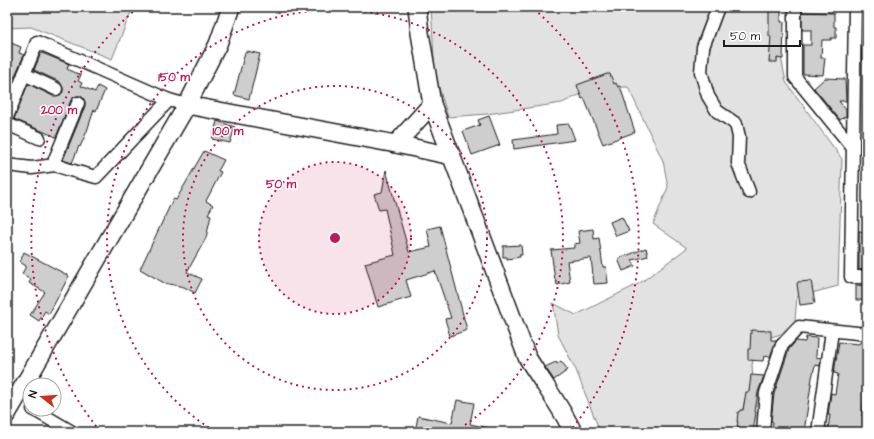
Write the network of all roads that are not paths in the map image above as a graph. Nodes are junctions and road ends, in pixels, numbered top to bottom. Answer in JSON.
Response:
{"nodes":[{"id":1,"x":231,"y":7,"type":"edge"},
{"id":2,"x":417,"y":7,"type":"edge"},
{"id":3,"x":718,"y":7,"type":"edge"},
{"id":4,"x":795,"y":7,"type":"edge"},
{"id":5,"x":855,"y":7,"type":"edge"},
{"id":6,"x":861,"y":70,"type":"edge"},
{"id":7,"x":24,"y":74,"type":"junction"},
{"id":8,"x":56,"y":89,"type":"dead end"},
{"id":9,"x":169,"y":100,"type":"junction"},
{"id":10,"x":78,"y":103,"type":"dead end"},
{"id":11,"x":432,"y":104,"type":"junction"},
{"id":12,"x":187,"y":105,"type":"junction"},
{"id":13,"x":8,"y":109,"type":"edge"},
{"id":14,"x":7,"y":124,"type":"edge"},
{"id":15,"x":39,"y":138,"type":"dead end"},
{"id":16,"x":396,"y":144,"type":"junction"},
{"id":17,"x":853,"y":148,"type":"junction"},
{"id":18,"x":452,"y":156,"type":"junction"},
{"id":19,"x":55,"y":164,"type":"junction"},
{"id":20,"x":7,"y":165,"type":"edge"},
{"id":21,"x":749,"y":192,"type":"dead end"},
{"id":22,"x":867,"y":277,"type":"edge"},
{"id":23,"x":832,"y":330,"type":"junction"},
{"id":24,"x":867,"y":334,"type":"edge"},
{"id":25,"x":37,"y":377,"type":"edge"},
{"id":26,"x":22,"y":404,"type":"edge"},
{"id":27,"x":7,"y":414,"type":"edge"},
{"id":28,"x":47,"y":417,"type":"edge"},
{"id":29,"x":72,"y":432,"type":"edge"},
{"id":30,"x":574,"y":432,"type":"edge"},
{"id":31,"x":763,"y":432,"type":"edge"},
{"id":32,"x":818,"y":432,"type":"edge"}],
"edges":[{"from":1,"to":12,"type":"street"},
{"from":2,"to":11,"type":"street"},
{"from":3,"to":21,"type":"street"},
{"from":4,"to":17,"type":"street"},
{"from":5,"to":6,"type":"street"},
{"from":6,"to":17,"type":"street"},
{"from":7,"to":8,"type":"street"},
{"from":7,"to":9,"type":"street"},
{"from":7,"to":13,"type":"street"},
{"from":9,"to":12,"type":"street"},
{"from":9,"to":19,"type":"street"},
{"from":10,"to":19,"type":"street"},
{"from":11,"to":16,"type":"street"},
{"from":11,"to":18,"type":"street"},
{"from":12,"to":16,"type":"street"},
{"from":12,"to":25,"type":"street"},
{"from":14,"to":15,"type":"street"},
{"from":16,"to":18,"type":"street"},
{"from":17,"to":22,"type":"street"},
{"from":18,"to":30,"type":"street"},
{"from":19,"to":20,"type":"street"},
{"from":23,"to":24,"type":"street"},
{"from":23,"to":31,"type":"street"},
{"from":23,"to":32,"type":"street"},
{"from":26,"to":27,"type":"street"},
{"from":28,"to":29,"type":"street"}]}
